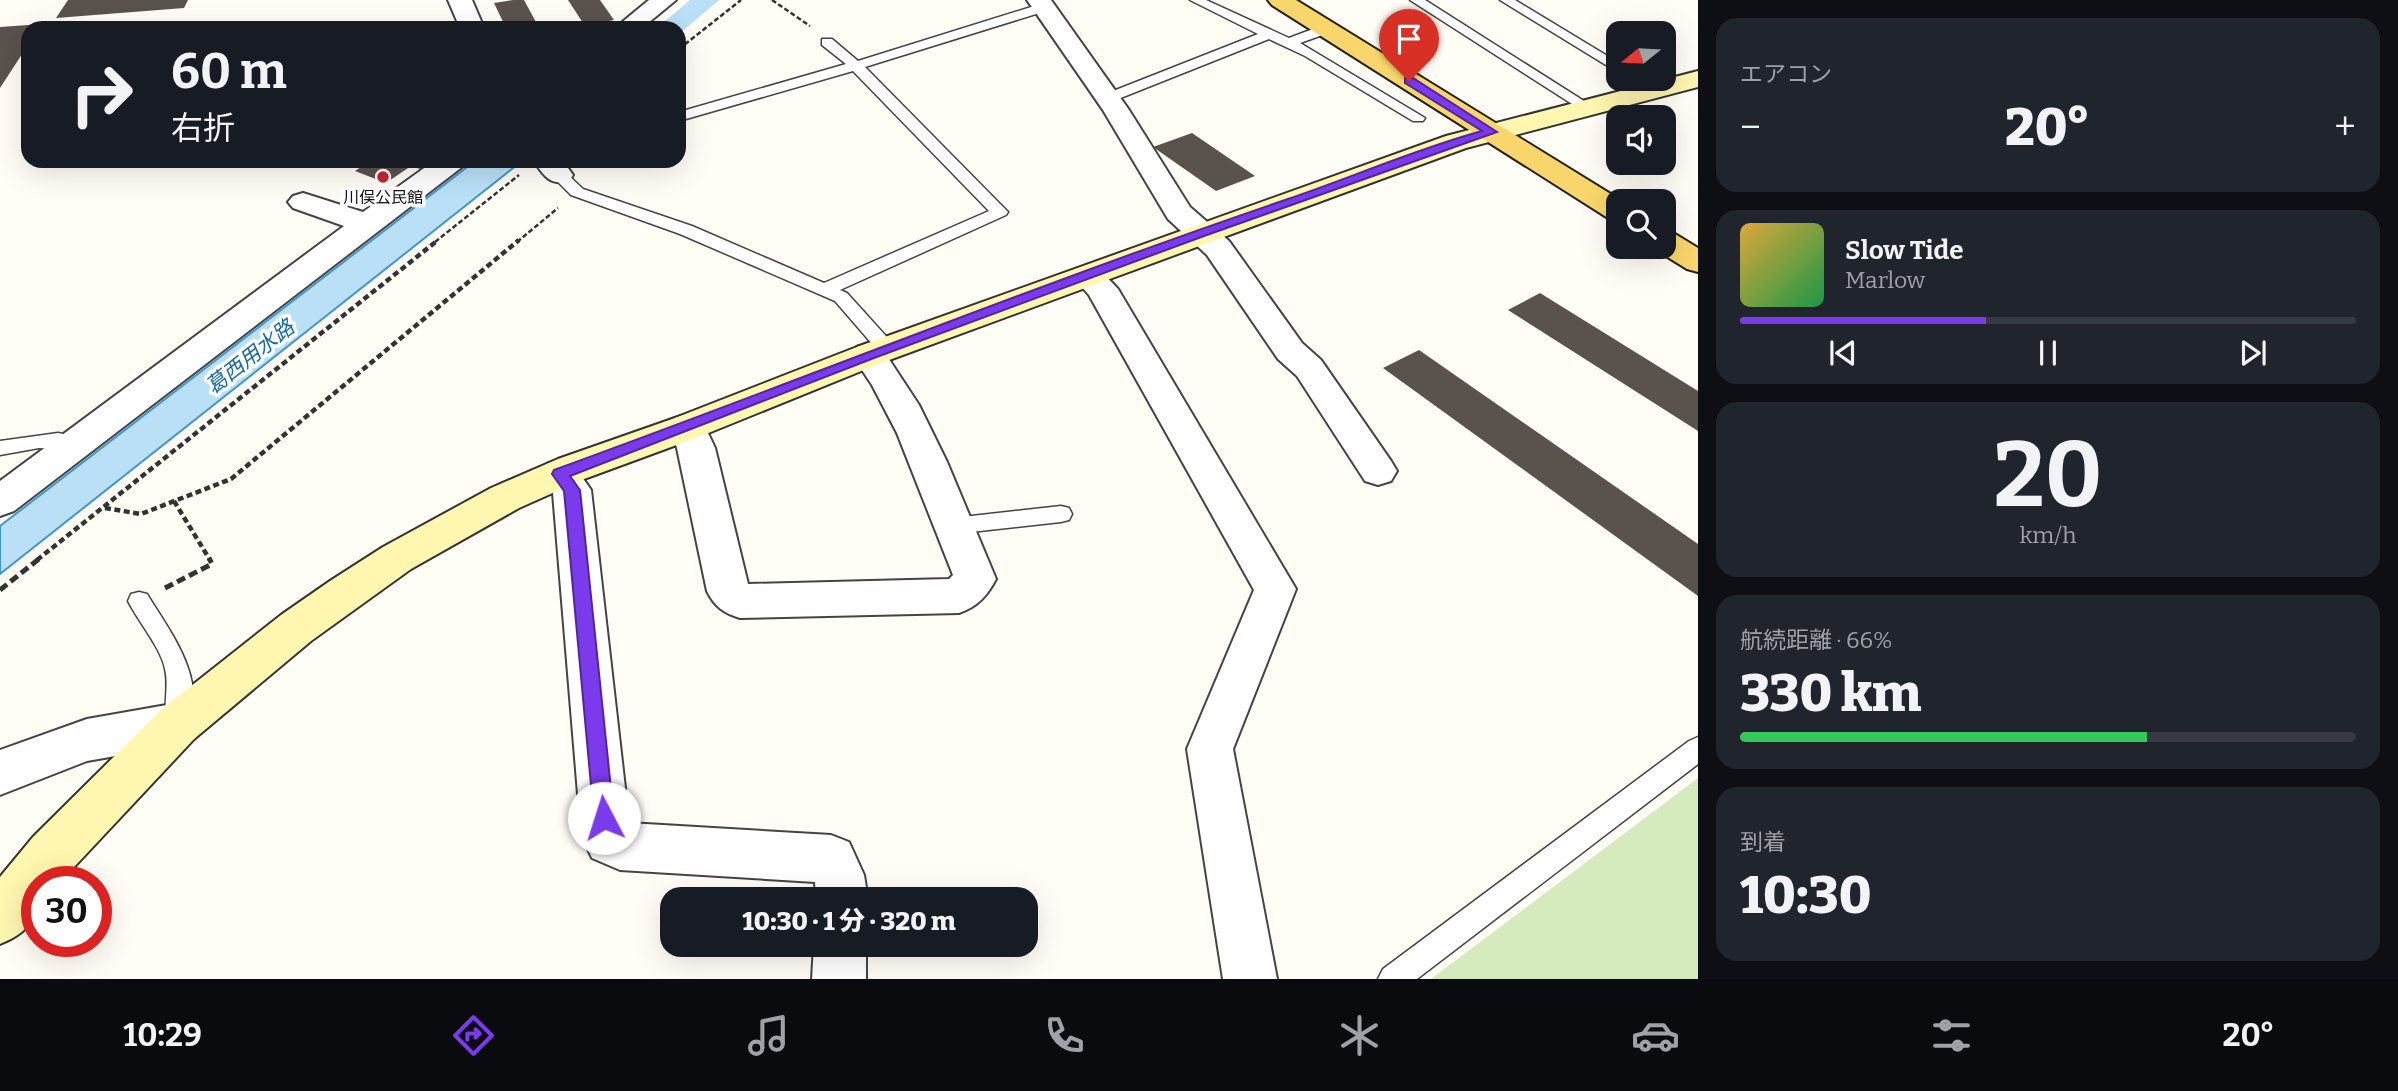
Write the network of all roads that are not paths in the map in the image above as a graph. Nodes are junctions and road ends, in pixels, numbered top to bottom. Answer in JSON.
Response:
{"nodes":[{"id":1,"x":460,"y":0,"type":"edge"},
{"id":2,"x":625,"y":0,"type":"edge"},
{"id":3,"x":664,"y":0,"type":"edge"},
{"id":4,"x":1196,"y":0,"type":"edge"},
{"id":5,"x":1280,"y":0,"type":"edge"},
{"id":6,"x":1416,"y":0,"type":"edge"},
{"id":7,"x":1506,"y":0,"type":"edge"},
{"id":8,"x":1041,"y":4,"type":"edge"},
{"id":9,"x":469,"y":21,"type":"edge"},
{"id":10,"x":635,"y":21,"type":"edge"},
{"id":11,"x":636,"y":21,"type":"edge"},
{"id":12,"x":1326,"y":29,"type":"junction"},
{"id":13,"x":1270,"y":34,"type":"junction"},
{"id":14,"x":827,"y":42,"type":"road end"},
{"id":15,"x":1288,"y":43,"type":"junction"},
{"id":16,"x":1606,"y":61,"type":"edge"},
{"id":17,"x":855,"y":65,"type":"junction"},
{"id":18,"x":1698,"y":79,"type":"edge"},
{"id":19,"x":1676,"y":81,"type":"edge"},
{"id":20,"x":1629,"y":91,"type":"edge"},
{"id":21,"x":1108,"y":98,"type":"junction"},
{"id":22,"x":1588,"y":108,"type":"junction"},
{"id":23,"x":686,"y":115,"type":"edge"},
{"id":24,"x":1418,"y":118,"type":"dead end"},
{"id":25,"x":1492,"y":132,"type":"junction"},
{"id":26,"x":442,"y":168,"type":"edge"},
{"id":27,"x":562,"y":176,"type":"edge"},
{"id":28,"x":303,"y":202,"type":"dead end"},
{"id":29,"x":1606,"y":204,"type":"edge"},
{"id":30,"x":366,"y":223,"type":"junction"},
{"id":31,"x":1200,"y":233,"type":"junction"},
{"id":32,"x":1676,"y":248,"type":"edge"},
{"id":33,"x":1698,"y":262,"type":"edge"},
{"id":34,"x":1088,"y":276,"type":"junction"},
{"id":35,"x":825,"y":289,"type":"junction"},
{"id":36,"x":878,"y":352,"type":"junction"},
{"id":37,"x":688,"y":427,"type":"junction"},
{"id":38,"x":78,"y":443,"type":"junction"},
{"id":39,"x":0,"y":448,"type":"edge"},
{"id":40,"x":1378,"y":471,"type":"dead end"},
{"id":41,"x":559,"y":474,"type":"junction"},
{"id":42,"x":0,"y":501,"type":"edge"},
{"id":43,"x":1061,"y":514,"type":"dead end"},
{"id":44,"x":953,"y":526,"type":"junction"},
{"id":45,"x":139,"y":601,"type":"road end"},
{"id":46,"x":178,"y":724,"type":"junction"},
{"id":47,"x":1698,"y":749,"type":"edge"},
{"id":48,"x":0,"y":772,"type":"edge"},
{"id":49,"x":840,"y":887,"type":"edge"},
{"id":50,"x":0,"y":918,"type":"edge"},
{"id":51,"x":840,"y":957,"type":"edge"},
{"id":52,"x":839,"y":979,"type":"edge"},
{"id":53,"x":1251,"y":979,"type":"edge"},
{"id":54,"x":1393,"y":979,"type":"edge"}],
"edges":[{"from":1,"to":9,"type":"street"},
{"from":2,"to":10,"type":"street"},
{"from":3,"to":11,"type":"street"},
{"from":4,"to":13,"type":"lane"},
{"from":5,"to":12,"type":"main road"},
{"from":6,"to":22,"type":"lane"},
{"from":7,"to":16,"type":"lane"},
{"from":8,"to":17,"type":"lane"},
{"from":8,"to":21,"type":"street"},
{"from":12,"to":15,"type":"lane"},
{"from":12,"to":25,"type":"main road"},
{"from":13,"to":15,"type":"lane"},
{"from":13,"to":21,"type":"lane"},
{"from":14,"to":17,"type":"lane"},
{"from":15,"to":24,"type":"lane"},
{"from":17,"to":23,"type":"lane"},
{"from":17,"to":35,"type":"lane"},
{"from":18,"to":19,"type":"street"},
{"from":20,"to":22,"type":"street"},
{"from":21,"to":31,"type":"street"},
{"from":22,"to":25,"type":"street"},
{"from":25,"to":29,"type":"main road"},
{"from":25,"to":31,"type":"street"},
{"from":26,"to":30,"type":"street"},
{"from":27,"to":35,"type":"lane"},
{"from":28,"to":30,"type":"street"},
{"from":30,"to":38,"type":"street"},
{"from":31,"to":34,"type":"street"},
{"from":31,"to":40,"type":"street"},
{"from":32,"to":33,"type":"main road"},
{"from":34,"to":36,"type":"street"},
{"from":34,"to":53,"type":"street"},
{"from":35,"to":36,"type":"lane"},
{"from":36,"to":37,"type":"street"},
{"from":36,"to":44,"type":"street"},
{"from":37,"to":41,"type":"street"},
{"from":37,"to":44,"type":"street"},
{"from":38,"to":39,"type":"lane"},
{"from":38,"to":42,"type":"street"},
{"from":41,"to":46,"type":"street"},
{"from":41,"to":49,"type":"street"},
{"from":43,"to":44,"type":"lane"},
{"from":45,"to":46,"type":"lane"},
{"from":46,"to":48,"type":"street"},
{"from":46,"to":50,"type":"street"},
{"from":47,"to":54,"type":"lane"},
{"from":51,"to":52,"type":"street"}]}
